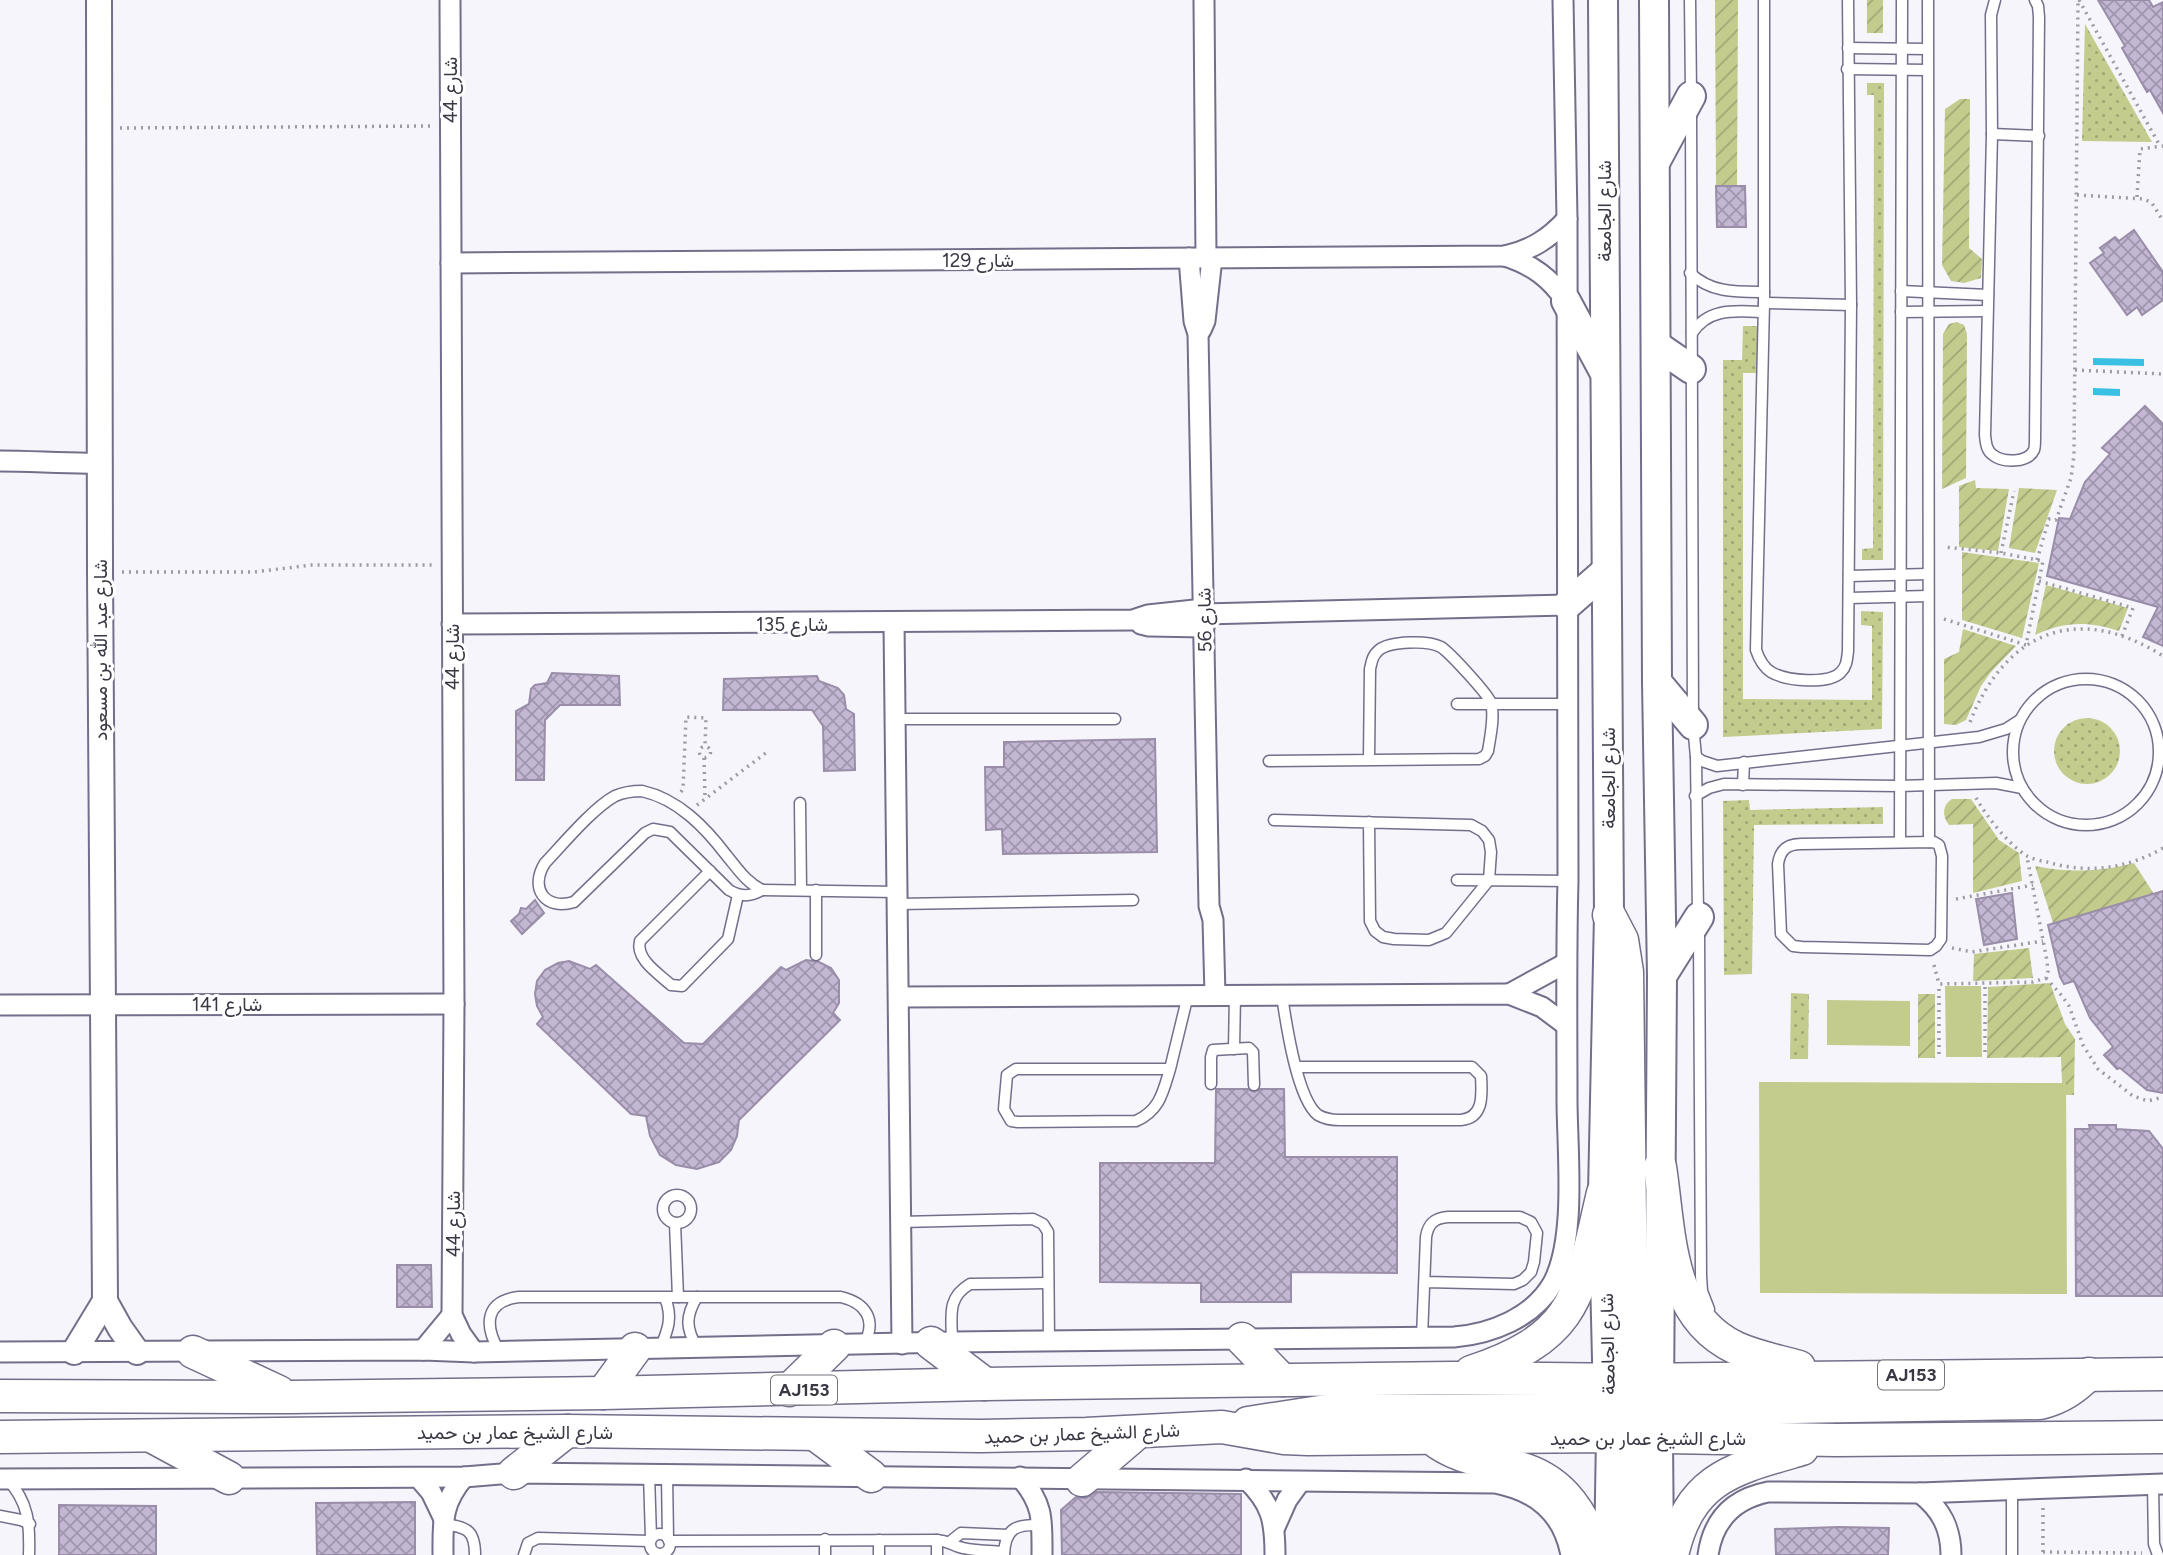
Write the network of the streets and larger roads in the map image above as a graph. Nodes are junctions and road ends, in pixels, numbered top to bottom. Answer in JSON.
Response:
{"nodes":[{"id":1,"x":99,"y":0,"type":"edge"},
{"id":2,"x":450,"y":0,"type":"edge"},
{"id":3,"x":1204,"y":0,"type":"edge"},
{"id":4,"x":1563,"y":0,"type":"edge"},
{"id":5,"x":1603,"y":0,"type":"edge"},
{"id":6,"x":1654,"y":0,"type":"edge"},
{"id":7,"x":1691,"y":96,"type":"road end"},
{"id":8,"x":1656,"y":161,"type":"junction"},
{"id":9,"x":1567,"y":219,"type":"junction"},
{"id":10,"x":1506,"y":256,"type":"junction"},
{"id":11,"x":1203,"y":258,"type":"junction"},
{"id":12,"x":451,"y":263,"type":"junction"},
{"id":13,"x":1566,"y":301,"type":"junction"},
{"id":14,"x":1656,"y":345,"type":"junction"},
{"id":15,"x":1691,"y":369,"type":"road end"},
{"id":16,"x":1605,"y":373,"type":"junction"},
{"id":17,"x":101,"y":456,"type":"junction"},
{"id":18,"x":0,"y":461,"type":"edge"},
{"id":19,"x":1606,"y":570,"type":"junction"},
{"id":20,"x":1567,"y":605,"type":"junction"},
{"id":21,"x":1204,"y":616,"type":"junction"},
{"id":22,"x":894,"y":623,"type":"junction"},
{"id":23,"x":452,"y":624,"type":"junction"},
{"id":24,"x":1657,"y":682,"type":"junction"},
{"id":25,"x":1693,"y":725,"type":"road end"},
{"id":26,"x":1609,"y":915,"type":"junction"},
{"id":27,"x":1699,"y":917,"type":"road end"},
{"id":28,"x":1566,"y":963,"type":"junction"},
{"id":29,"x":1662,"y":976,"type":"junction"},
{"id":30,"x":1508,"y":994,"type":"junction"},
{"id":31,"x":1201,"y":995,"type":"junction"},
{"id":32,"x":899,"y":997,"type":"junction"},
{"id":33,"x":103,"y":1004,"type":"junction"},
{"id":34,"x":454,"y":1004,"type":"junction"},
{"id":35,"x":0,"y":1005,"type":"edge"},
{"id":36,"x":1566,"y":1025,"type":"junction"},
{"id":37,"x":1660,"y":1167,"type":"junction"},
{"id":38,"x":1603,"y":1193,"type":"junction"},
{"id":39,"x":105,"y":1301,"type":"junction"},
{"id":40,"x":452,"y":1315,"type":"junction"},
{"id":41,"x":1242,"y":1339,"type":"junction"},
{"id":42,"x":928,"y":1343,"type":"junction"},
{"id":43,"x":849,"y":1345,"type":"junction"},
{"id":44,"x":648,"y":1349,"type":"junction"},
{"id":45,"x":423,"y":1350,"type":"junction"},
{"id":46,"x":0,"y":1352,"type":"edge"},
{"id":47,"x":74,"y":1352,"type":"junction"},
{"id":48,"x":137,"y":1352,"type":"junction"},
{"id":49,"x":193,"y":1352,"type":"junction"},
{"id":50,"x":474,"y":1352,"type":"junction"},
{"id":51,"x":2089,"y":1374,"type":"junction"},
{"id":52,"x":2163,"y":1374,"type":"edge"},
{"id":53,"x":1830,"y":1376,"type":"junction"},
{"id":54,"x":1453,"y":1378,"type":"junction"},
{"id":55,"x":1282,"y":1380,"type":"junction"},
{"id":56,"x":985,"y":1384,"type":"junction"},
{"id":57,"x":789,"y":1390,"type":"junction"},
{"id":58,"x":603,"y":1393,"type":"junction"},
{"id":59,"x":0,"y":1396,"type":"edge"},
{"id":60,"x":290,"y":1397,"type":"junction"},
{"id":61,"x":1634,"y":1408,"type":"junction"},
{"id":62,"x":1222,"y":1427,"type":"junction"},
{"id":63,"x":567,"y":1430,"type":"junction"},
{"id":64,"x":1138,"y":1432,"type":"junction"},
{"id":65,"x":816,"y":1435,"type":"junction"},
{"id":66,"x":0,"y":1437,"type":"edge"},
{"id":67,"x":154,"y":1437,"type":"junction"},
{"id":68,"x":2163,"y":1437,"type":"edge"},
{"id":69,"x":1432,"y":1438,"type":"junction"},
{"id":70,"x":1836,"y":1440,"type":"junction"},
{"id":71,"x":514,"y":1473,"type":"junction"},
{"id":72,"x":871,"y":1476,"type":"junction"},
{"id":73,"x":464,"y":1477,"type":"junction"},
{"id":74,"x":1020,"y":1477,"type":"junction"},
{"id":75,"x":229,"y":1478,"type":"junction"},
{"id":76,"x":419,"y":1478,"type":"junction"},
{"id":77,"x":4,"y":1479,"type":"edge"},
{"id":78,"x":1246,"y":1479,"type":"junction"},
{"id":79,"x":1072,"y":1480,"type":"junction"},
{"id":80,"x":1300,"y":1482,"type":"junction"},
{"id":81,"x":2158,"y":1484,"type":"edge"},
{"id":82,"x":1920,"y":1493,"type":"junction"},
{"id":83,"x":443,"y":1520,"type":"junction"},
{"id":84,"x":1042,"y":1520,"type":"junction"},
{"id":85,"x":1275,"y":1527,"type":"junction"},
{"id":86,"x":443,"y":1555,"type":"edge"},
{"id":87,"x":1042,"y":1555,"type":"edge"},
{"id":88,"x":1275,"y":1555,"type":"edge"},
{"id":89,"x":1571,"y":1555,"type":"edge"},
{"id":90,"x":1597,"y":1555,"type":"edge"},
{"id":91,"x":1607,"y":1555,"type":"edge"},
{"id":92,"x":1636,"y":1555,"type":"edge"},
{"id":93,"x":1661,"y":1555,"type":"edge"},
{"id":94,"x":1672,"y":1555,"type":"edge"},
{"id":95,"x":1708,"y":1555,"type":"edge"},
{"id":96,"x":1951,"y":1555,"type":"edge"}],
"edges":[{"from":1,"to":17,"type":"street","name":"شارع عبد الله بن مسعود"},
{"from":2,"to":12,"type":"street","name":"شارع 44"},
{"from":3,"to":11,"type":"street","name":"شارع 56"},
{"from":4,"to":9,"type":"street"},
{"from":5,"to":16,"type":"main road","name":"شارع الجامعة"},
{"from":6,"to":8,"type":"main road","name":"شارع الجامعة"},
{"from":7,"to":8,"type":"main road"},
{"from":8,"to":14,"type":"main road","name":"شارع الجامعة"},
{"from":9,"to":10,"type":"street","name":"شارع 129"},
{"from":9,"to":13,"type":"street"},
{"from":10,"to":11,"type":"street","name":"شارع 129"},
{"from":10,"to":13,"type":"street","name":"شارع 129"},
{"from":11,"to":12,"type":"street","name":"شارع 129"},
{"from":11,"to":21,"type":"street","name":"شارع 56"},
{"from":12,"to":23,"type":"street","name":"شارع 44"},
{"from":13,"to":16,"type":"main road"},
{"from":13,"to":20,"type":"street"},
{"from":14,"to":15,"type":"main road"},
{"from":14,"to":24,"type":"main road","name":"شارع الجامعة"},
{"from":16,"to":19,"type":"main road","name":"شارع الجامعة"},
{"from":17,"to":18,"type":"street"},
{"from":17,"to":33,"type":"street","name":"شارع عبد الله بن مسعود"},
{"from":19,"to":20,"type":"main road"},
{"from":19,"to":26,"type":"main road","name":"شارع الجامعة"},
{"from":20,"to":21,"type":"street","name":"شارع 135"},
{"from":20,"to":28,"type":"street"},
{"from":21,"to":22,"type":"street","name":"شارع 135"},
{"from":21,"to":31,"type":"street","name":"شارع 56"},
{"from":22,"to":23,"type":"street","name":"شارع 135"},
{"from":22,"to":32,"type":"street"},
{"from":23,"to":34,"type":"street","name":"شارع 44"},
{"from":24,"to":25,"type":"main road"},
{"from":24,"to":29,"type":"main road","name":"شارع الجامعة"},
{"from":26,"to":38,"type":"main road","name":"شارع الجامعة"},
{"from":26,"to":61,"type":"main road"},
{"from":27,"to":29,"type":"main road"},
{"from":28,"to":30,"type":"street"},
{"from":28,"to":36,"type":"street"},
{"from":29,"to":37,"type":"main road","name":"شارع الجامعة"},
{"from":30,"to":31,"type":"street"},
{"from":30,"to":36,"type":"street"},
{"from":31,"to":32,"type":"street"},
{"from":32,"to":42,"type":"street"},
{"from":33,"to":34,"type":"street","name":"شارع 141"},
{"from":33,"to":35,"type":"street","name":"شارع 141"},
{"from":33,"to":39,"type":"street","name":"شارع عبد الله بن مسعود"},
{"from":34,"to":40,"type":"street","name":"شارع 44"},
{"from":36,"to":41,"type":"street"},
{"from":37,"to":53,"type":"main road"},
{"from":37,"to":61,"type":"main road","name":"شارع الجامعة"},
{"from":38,"to":54,"type":"main road"},
{"from":38,"to":61,"type":"main road","name":"شارع الجامعة"},
{"from":39,"to":47,"type":"street"},
{"from":39,"to":48,"type":"street","name":"شارع عبد الله بن مسعود"},
{"from":40,"to":45,"type":"street"},
{"from":40,"to":50,"type":"street","name":"شارع 44"},
{"from":41,"to":42,"type":"street"},
{"from":41,"to":55,"type":"main road"},
{"from":42,"to":43,"type":"street"},
{"from":42,"to":56,"type":"main road"},
{"from":43,"to":44,"type":"street"},
{"from":43,"to":57,"type":"main road"},
{"from":44,"to":50,"type":"street"},
{"from":44,"to":58,"type":"main road"},
{"from":45,"to":49,"type":"street"},
{"from":45,"to":50,"type":"street"},
{"from":46,"to":47,"type":"street"},
{"from":47,"to":48,"type":"street"},
{"from":48,"to":49,"type":"street"},
{"from":49,"to":60,"type":"main road"},
{"from":51,"to":52,"type":"main road","name":"شارع الشيخ عمار بن حميد","number":"AJ153"},
{"from":51,"to":53,"type":"main road","name":"شارع الشيخ عمار بن حميد","number":"AJ153"},
{"from":51,"to":61,"type":"main road"},
{"from":53,"to":61,"type":"main road","name":"شارع الشيخ عمار بن حميد","number":"AJ153"},
{"from":54,"to":55,"type":"main road","name":"شارع الشيخ عمار بن حميد","number":"AJ153"},
{"from":54,"to":61,"type":"main road","name":"شارع الشيخ عمار بن حميد","number":"AJ153"},
{"from":55,"to":56,"type":"main road","name":"شارع الشيخ عمار بن حميد","number":"AJ153"},
{"from":56,"to":57,"type":"main road","name":"شارع الشيخ عمار بن حميد","number":"AJ153"},
{"from":57,"to":58,"type":"main road","name":"شارع الشيخ عمار بن حميد","number":"AJ153"},
{"from":58,"to":60,"type":"main road","name":"شارع الشيخ عمار بن حميد","number":"AJ153"},
{"from":59,"to":60,"type":"main road","name":"شارع الشيخ عمار بن حميد","number":"AJ153"},
{"from":61,"to":62,"type":"main road"},
{"from":61,"to":69,"type":"main road","name":"شارع الشيخ عمار بن حميد","number":"AJ153"},
{"from":61,"to":70,"type":"main road","name":"شارع الشيخ عمار بن حميد","number":"AJ153"},
{"from":61,"to":91,"type":"street","name":"شارع الجامعة"},
{"from":61,"to":92,"type":"main road"},
{"from":61,"to":93,"type":"street","name":"شارع الجامعة"},
{"from":62,"to":64,"type":"main road","name":"شارع الشيخ عمار بن حميد","number":"AJ153"},
{"from":62,"to":69,"type":"main road","name":"شارع الشيخ عمار بن حميد","number":"AJ153"},
{"from":63,"to":65,"type":"main road","name":"شارع الشيخ عمار بن حميد","number":"AJ153"},
{"from":63,"to":67,"type":"main road","name":"شارع الشيخ عمار بن حميد","number":"AJ153"},
{"from":63,"to":71,"type":"main road"},
{"from":64,"to":65,"type":"main road","name":"شارع الشيخ عمار بن حميد","number":"AJ153"},
{"from":64,"to":79,"type":"main road"},
{"from":65,"to":72,"type":"main road"},
{"from":66,"to":67,"type":"main road","name":"شارع الشيخ عمار بن حميد","number":"AJ153"},
{"from":67,"to":75,"type":"main road"},
{"from":68,"to":70,"type":"main road","name":"شارع الشيخ عمار بن حميد","number":"AJ153"},
{"from":69,"to":90,"type":"main road"},
{"from":70,"to":94,"type":"main road"},
{"from":71,"to":72,"type":"street"},
{"from":71,"to":73,"type":"street"},
{"from":72,"to":74,"type":"street"},
{"from":73,"to":76,"type":"street"},
{"from":73,"to":83,"type":"street"},
{"from":74,"to":79,"type":"street"},
{"from":74,"to":84,"type":"street"},
{"from":75,"to":76,"type":"street"},
{"from":75,"to":77,"type":"street"},
{"from":76,"to":83,"type":"street"},
{"from":78,"to":79,"type":"street"},
{"from":78,"to":80,"type":"street"},
{"from":78,"to":85,"type":"street"},
{"from":79,"to":84,"type":"street"},
{"from":80,"to":85,"type":"street"},
{"from":80,"to":89,"type":"street"},
{"from":81,"to":82,"type":"street"},
{"from":82,"to":95,"type":"street"},
{"from":82,"to":96,"type":"street"},
{"from":83,"to":86,"type":"street"},
{"from":84,"to":87,"type":"street"},
{"from":85,"to":88,"type":"street"}]}
